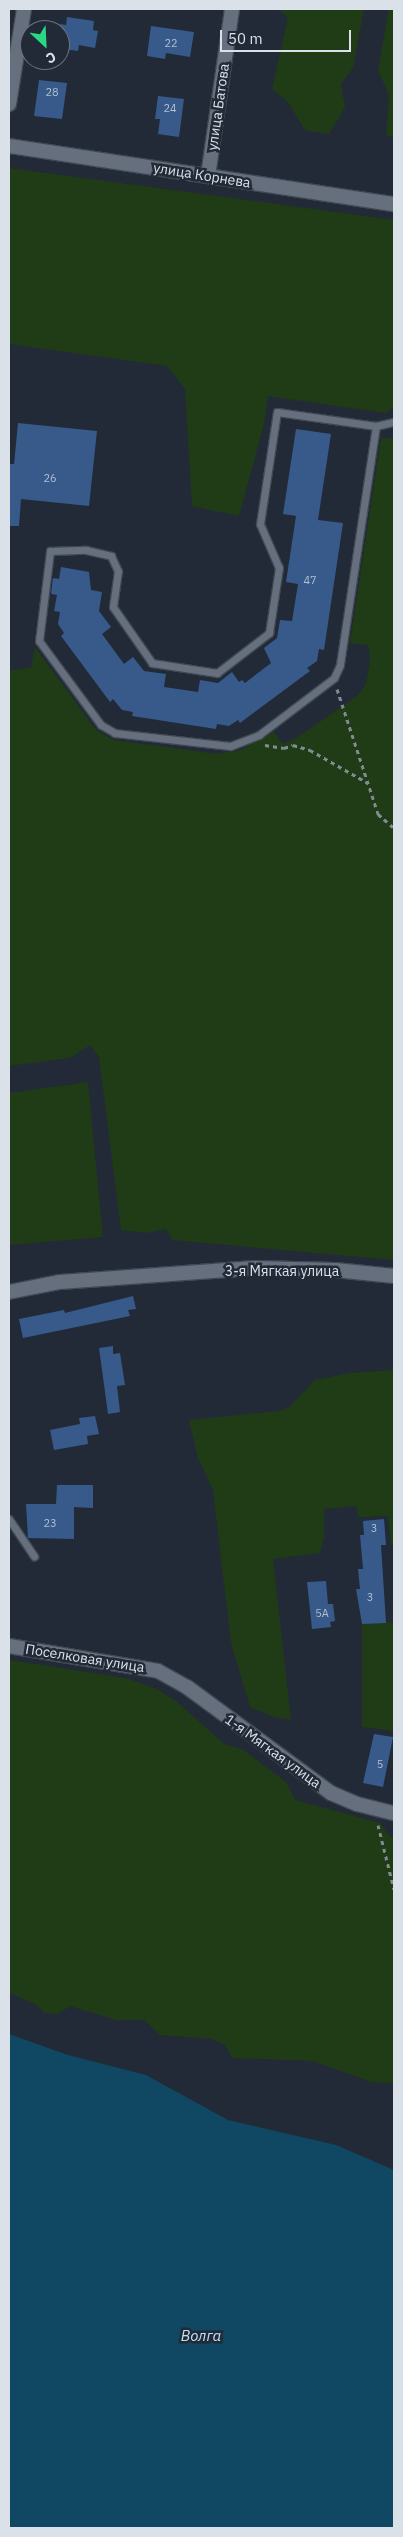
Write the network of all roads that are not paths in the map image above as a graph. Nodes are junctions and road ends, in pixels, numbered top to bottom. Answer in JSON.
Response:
{"nodes":[{"id":1,"x":24,"y":9,"type":"edge"},
{"id":2,"x":232,"y":9,"type":"edge"},
{"id":3,"x":9,"y":104,"type":"edge"},
{"id":4,"x":9,"y":146,"type":"edge"},
{"id":5,"x":208,"y":176,"type":"junction"},
{"id":6,"x":394,"y":204,"type":"edge"},
{"id":7,"x":394,"y":422,"type":"edge"},
{"id":8,"x":376,"y":426,"type":"junction"},
{"id":9,"x":394,"y":1276,"type":"edge"},
{"id":10,"x":9,"y":1292,"type":"edge"},
{"id":11,"x":9,"y":1518,"type":"edge"},
{"id":12,"x":34,"y":1556,"type":"dead end"},
{"id":13,"x":9,"y":1646,"type":"edge"},
{"id":14,"x":187,"y":1687,"type":"joint"},
{"id":15,"x":394,"y":1812,"type":"edge"}],
"edges":[{"from":1,"to":3,"type":"street"},
{"from":2,"to":5,"type":"street","name":"улица Батова"},
{"from":4,"to":5,"type":"street","name":"улица Корнева"},
{"from":5,"to":6,"type":"street","name":"улица Корнева"},
{"from":7,"to":8,"type":"lane"},
{"from":8,"to":8,"type":"lane"},
{"from":9,"to":10,"type":"street","name":"3-я Мягкая улица"},
{"from":11,"to":12,"type":"lane"},
{"from":13,"to":14,"type":"street","name":"Поселковая улица"},
{"from":14,"to":15,"type":"street","name":"1-я Мягкая улица"}]}
